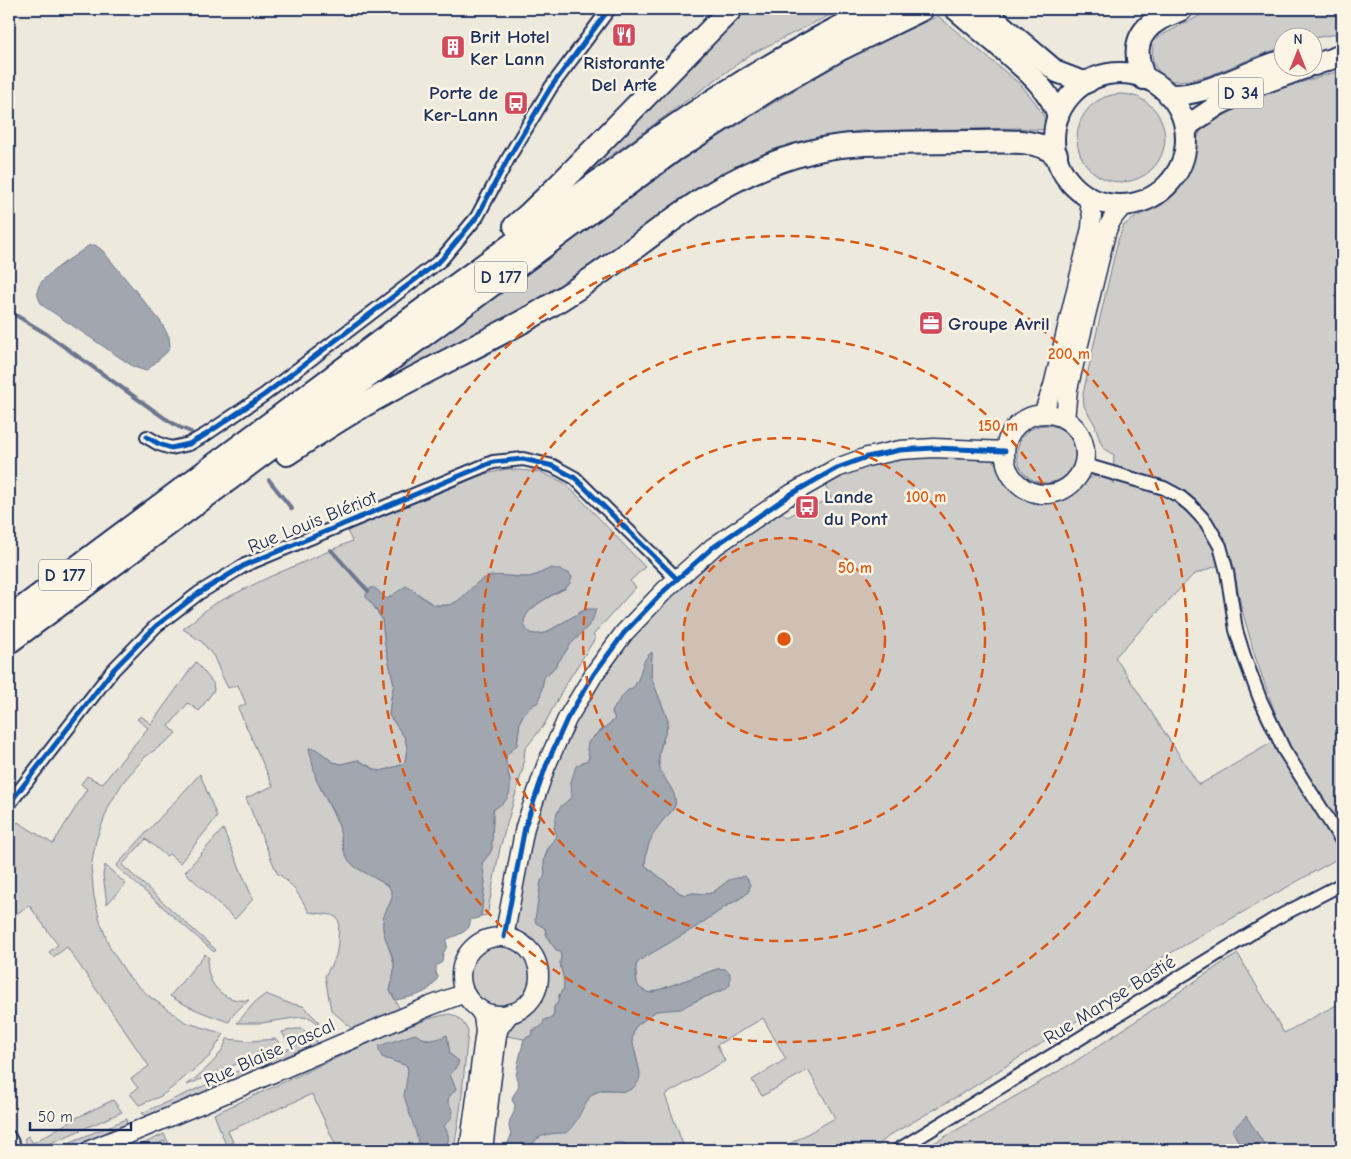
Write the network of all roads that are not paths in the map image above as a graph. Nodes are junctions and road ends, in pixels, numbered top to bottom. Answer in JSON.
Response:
{"nodes":[{"id":1,"x":609,"y":9,"type":"edge"},
{"id":2,"x":730,"y":9,"type":"edge"},
{"id":3,"x":875,"y":9,"type":"edge"},
{"id":4,"x":922,"y":9,"type":"edge"},
{"id":5,"x":955,"y":9,"type":"edge"},
{"id":6,"x":983,"y":9,"type":"edge"},
{"id":7,"x":1180,"y":9,"type":"edge"},
{"id":8,"x":1342,"y":50,"type":"edge"},
{"id":9,"x":1324,"y":51,"type":"edge"},
{"id":10,"x":1342,"y":55,"type":"edge"},
{"id":11,"x":1324,"y":61,"type":"edge"},
{"id":12,"x":1274,"y":64,"type":"edge"},
{"id":13,"x":1144,"y":78,"type":"junction"},
{"id":14,"x":1277,"y":78,"type":"edge"},
{"id":15,"x":1088,"y":82,"type":"junction"},
{"id":16,"x":1169,"y":95,"type":"junction"},
{"id":17,"x":1058,"y":116,"type":"junction"},
{"id":18,"x":1186,"y":131,"type":"junction"},
{"id":19,"x":1056,"y":155,"type":"junction"},
{"id":20,"x":1087,"y":196,"type":"junction"},
{"id":21,"x":1126,"y":205,"type":"junction"},
{"id":22,"x":1043,"y":414,"type":"junction"},
{"id":23,"x":1065,"y":419,"type":"junction"},
{"id":24,"x":147,"y":437,"type":"dead end"},
{"id":25,"x":1005,"y":451,"type":"junction"},
{"id":26,"x":1084,"y":465,"type":"junction"},
{"id":27,"x":122,"y":533,"type":"junction"},
{"id":28,"x":99,"y":575,"type":"junction"},
{"id":29,"x":677,"y":579,"type":"junction"},
{"id":30,"x":9,"y":618,"type":"edge"},
{"id":31,"x":9,"y":642,"type":"edge"},
{"id":32,"x":9,"y":804,"type":"edge"},
{"id":33,"x":1342,"y":840,"type":"edge"},
{"id":34,"x":1342,"y":884,"type":"edge"},
{"id":35,"x":504,"y":937,"type":"junction"},
{"id":36,"x":465,"y":993,"type":"junction"},
{"id":37,"x":478,"y":1008,"type":"junction"},
{"id":38,"x":510,"y":1013,"type":"junction"},
{"id":39,"x":9,"y":1137,"type":"edge"},
{"id":40,"x":110,"y":1146,"type":"edge"},
{"id":41,"x":16,"y":1150,"type":"edge"},
{"id":42,"x":90,"y":1150,"type":"edge"},
{"id":43,"x":469,"y":1150,"type":"edge"},
{"id":44,"x":483,"y":1150,"type":"edge"},
{"id":45,"x":898,"y":1150,"type":"edge"}],
"edges":[{"from":1,"to":24,"type":"street"},
{"from":2,"to":27,"type":"highway"},
{"from":3,"to":27,"type":"highway","number":"D 177"},
{"from":4,"to":28,"type":"highway","number":"D 177"},
{"from":5,"to":17,"type":"main road"},
{"from":6,"to":15,"type":"main road"},
{"from":7,"to":13,"type":"highway"},
{"from":8,"to":9,"type":"main road"},
{"from":10,"to":11,"type":"main road"},
{"from":12,"to":16,"type":"main road","number":"D 34"},
{"from":13,"to":15,"type":"main road"},
{"from":13,"to":16,"type":"main road"},
{"from":14,"to":18,"type":"main road","number":"D 34"},
{"from":15,"to":17,"type":"main road"},
{"from":16,"to":18,"type":"main road"},
{"from":17,"to":19,"type":"main road"},
{"from":18,"to":21,"type":"main road"},
{"from":19,"to":20,"type":"main road"},
{"from":19,"to":28,"type":"highway"},
{"from":20,"to":21,"type":"main road"},
{"from":20,"to":22,"type":"street"},
{"from":21,"to":23,"type":"street"},
{"from":22,"to":23,"type":"street"},
{"from":22,"to":25,"type":"street"},
{"from":23,"to":26,"type":"street"},
{"from":25,"to":26,"type":"street"},
{"from":25,"to":29,"type":"street"},
{"from":26,"to":33,"type":"street"},
{"from":27,"to":30,"type":"highway","number":"D 177"},
{"from":28,"to":31,"type":"highway","number":"D 177"},
{"from":29,"to":32,"type":"street","name":"Rue Louis Blériot"},
{"from":29,"to":35,"type":"street"},
{"from":34,"to":45,"type":"street","name":"Rue Maryse Bastié"},
{"from":35,"to":36,"type":"street"},
{"from":35,"to":38,"type":"street"},
{"from":36,"to":37,"type":"street"},
{"from":36,"to":40,"type":"street","name":"Rue Blaise Pascal"},
{"from":37,"to":38,"type":"street"},
{"from":37,"to":43,"type":"street"},
{"from":38,"to":44,"type":"street"},
{"from":39,"to":41,"type":"street"},
{"from":40,"to":42,"type":"street","name":"Rue Blaise Pascal"}]}
